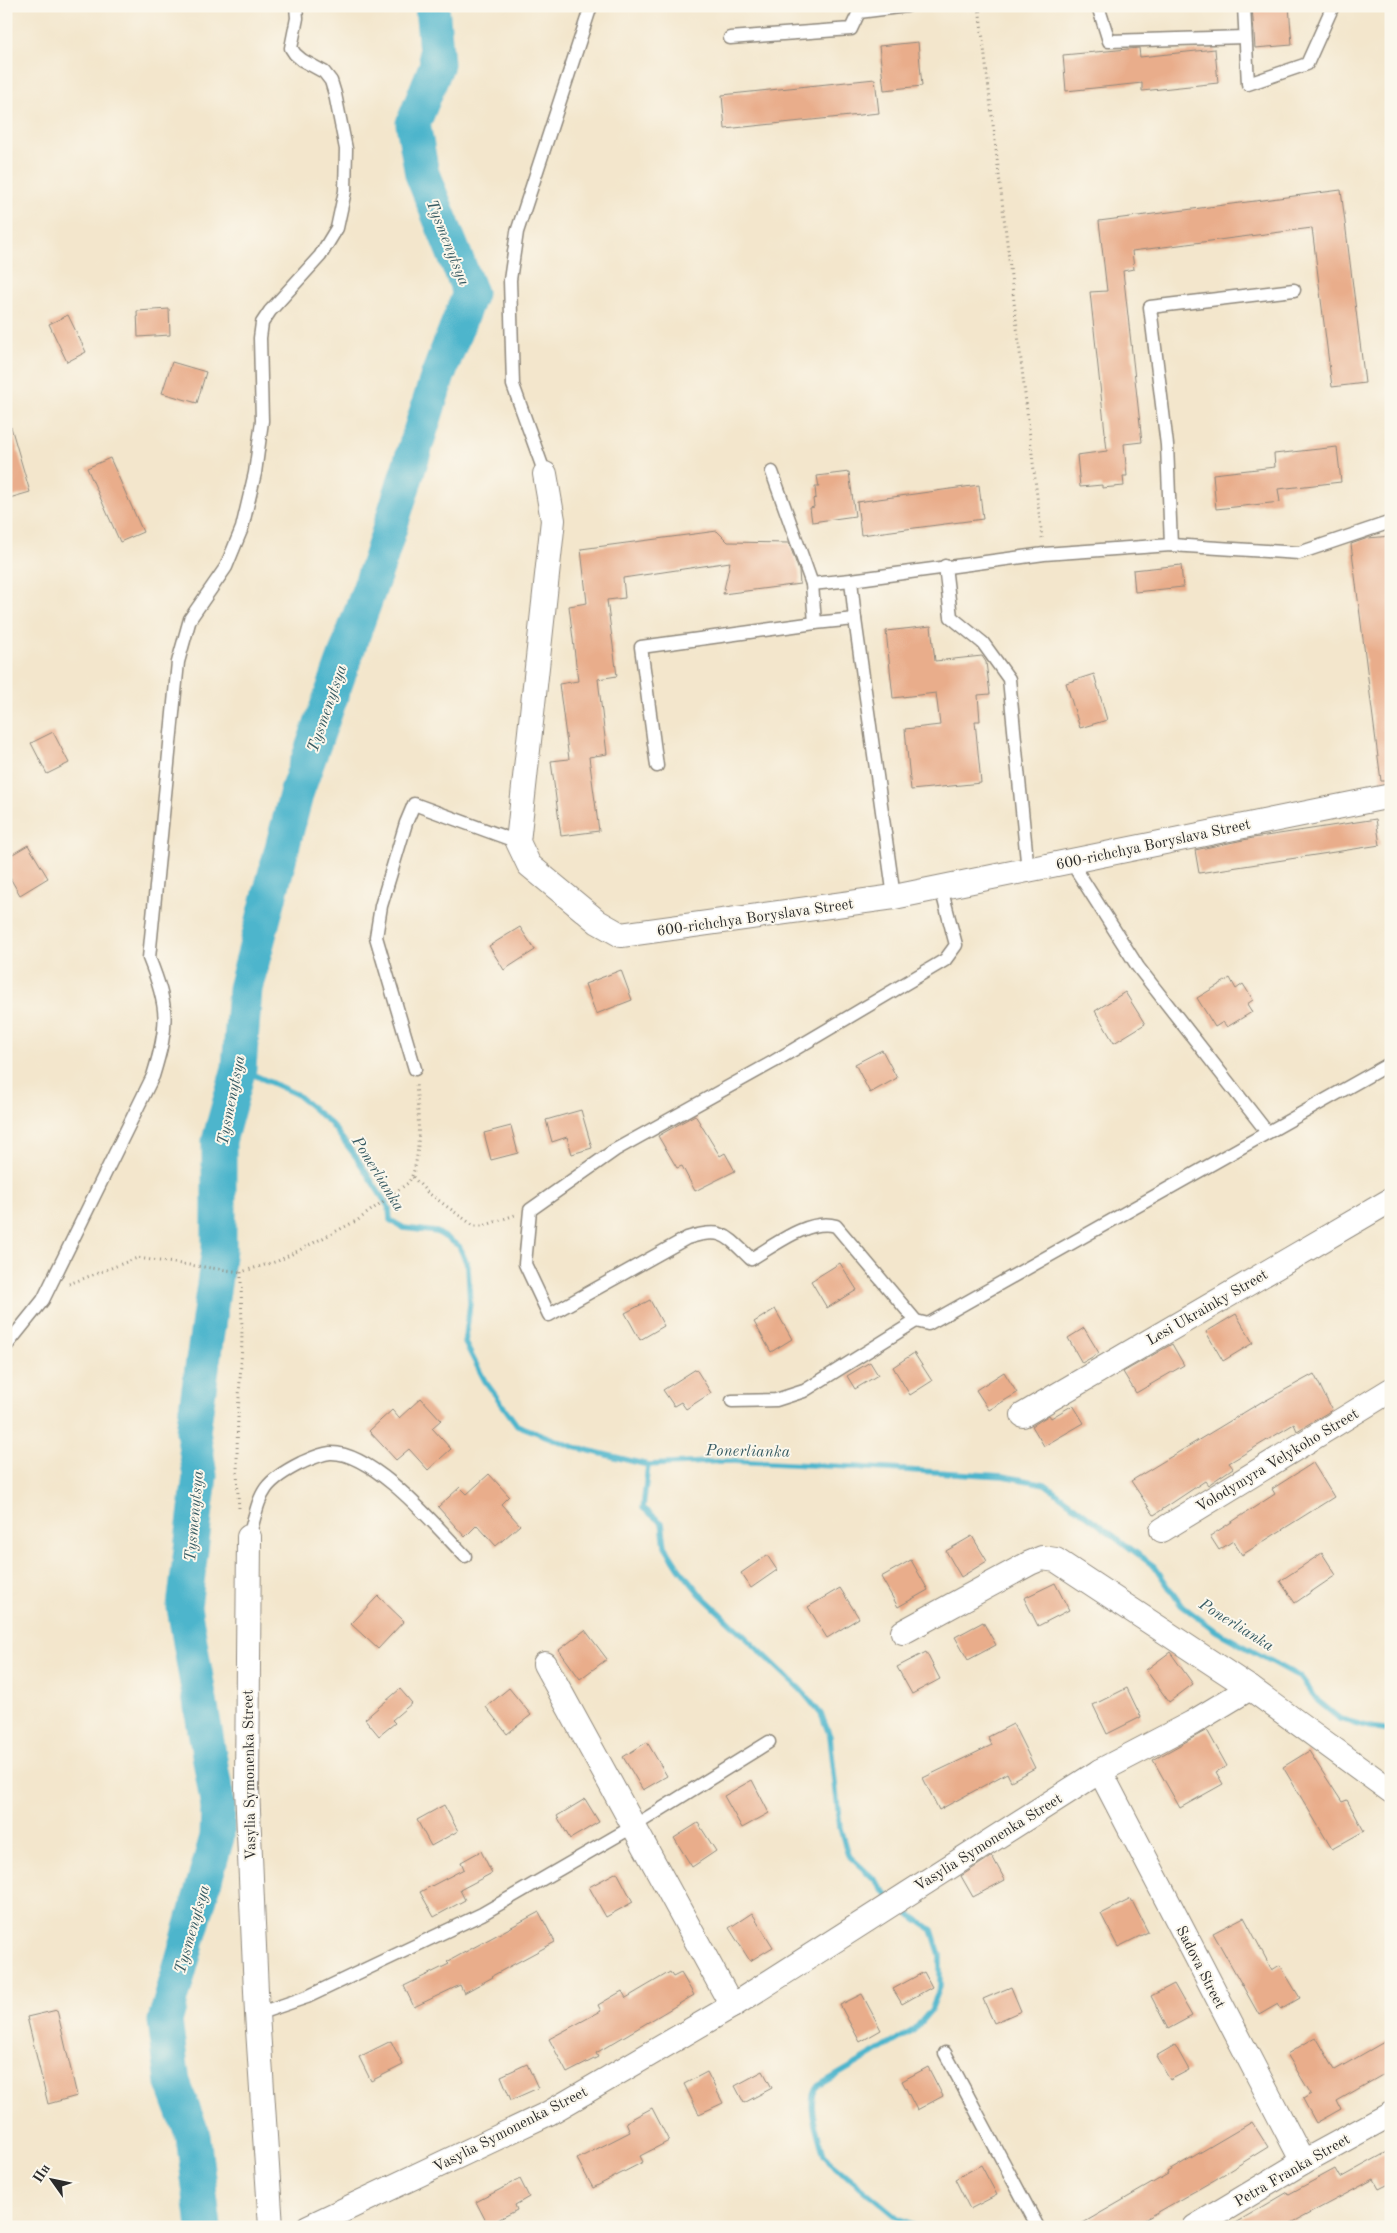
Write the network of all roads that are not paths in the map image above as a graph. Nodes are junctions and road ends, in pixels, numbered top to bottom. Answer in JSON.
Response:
{"nodes":[{"id":1,"x":296,"y":6,"type":"edge"},
{"id":2,"x":591,"y":6,"type":"edge"},
{"id":3,"x":907,"y":6,"type":"edge"},
{"id":4,"x":1098,"y":6,"type":"edge"},
{"id":5,"x":1244,"y":6,"type":"edge"},
{"id":6,"x":1333,"y":6,"type":"edge"},
{"id":7,"x":859,"y":9,"type":"edge"},
{"id":8,"x":1245,"y":37,"type":"junction"},
{"id":9,"x":730,"y":38,"type":"dead end"},
{"id":10,"x":1294,"y":290,"type":"dead end"},
{"id":11,"x":772,"y":472,"type":"dead end"},
{"id":12,"x":545,"y":474,"type":"joint"},
{"id":13,"x":1391,"y":522,"type":"edge"},
{"id":14,"x":1171,"y":545,"type":"junction"},
{"id":15,"x":945,"y":566,"type":"junction"},
{"id":16,"x":851,"y":580,"type":"junction"},
{"id":17,"x":812,"y":584,"type":"junction"},
{"id":18,"x":855,"y":619,"type":"junction"},
{"id":19,"x":815,"y":623,"type":"junction"},
{"id":20,"x":657,"y":766,"type":"dead end"},
{"id":21,"x":1391,"y":796,"type":"edge"},
{"id":22,"x":518,"y":842,"type":"junction"},
{"id":23,"x":1076,"y":860,"type":"junction"},
{"id":24,"x":1028,"y":871,"type":"junction"},
{"id":25,"x":941,"y":888,"type":"junction"},
{"id":26,"x":894,"y":897,"type":"junction"},
{"id":27,"x":1391,"y":1063,"type":"edge"},
{"id":28,"x":415,"y":1069,"type":"road end"},
{"id":29,"x":1267,"y":1132,"type":"junction"},
{"id":30,"x":1391,"y":1200,"type":"edge"},
{"id":31,"x":916,"y":1321,"type":"junction"},
{"id":32,"x":6,"y":1346,"type":"edge"},
{"id":33,"x":1391,"y":1390,"type":"edge"},
{"id":34,"x":732,"y":1400,"type":"dead end"},
{"id":35,"x":1023,"y":1415,"type":"dead end"},
{"id":36,"x":1162,"y":1530,"type":"dead end"},
{"id":37,"x":249,"y":1537,"type":"joint"},
{"id":38,"x":465,"y":1556,"type":"dead end"},
{"id":39,"x":903,"y":1632,"type":"dead end"},
{"id":40,"x":545,"y":1664,"type":"dead end"},
{"id":41,"x":1250,"y":1688,"type":"junction"},
{"id":42,"x":769,"y":1742,"type":"dead end"},
{"id":43,"x":1100,"y":1771,"type":"junction"},
{"id":44,"x":1391,"y":1791,"type":"edge"},
{"id":45,"x":634,"y":1826,"type":"junction"},
{"id":46,"x":732,"y":2006,"type":"junction"},
{"id":47,"x":257,"y":2014,"type":"junction"},
{"id":48,"x":945,"y":2053,"type":"dead end"},
{"id":49,"x":1391,"y":2114,"type":"edge"},
{"id":50,"x":1303,"y":2162,"type":"junction"},
{"id":51,"x":271,"y":2227,"type":"edge"},
{"id":52,"x":308,"y":2227,"type":"edge"},
{"id":53,"x":1038,"y":2227,"type":"edge"},
{"id":54,"x":1195,"y":2227,"type":"edge"}],
"edges":[{"from":1,"to":32,"type":"lane"},
{"from":2,"to":12,"type":"lane"},
{"from":3,"to":7,"type":"lane"},
{"from":4,"to":8,"type":"lane"},
{"from":5,"to":8,"type":"lane"},
{"from":6,"to":8,"type":"lane"},
{"from":7,"to":9,"type":"lane"},
{"from":10,"to":14,"type":"lane"},
{"from":11,"to":17,"type":"lane"},
{"from":12,"to":22,"type":"street"},
{"from":13,"to":14,"type":"lane"},
{"from":14,"to":15,"type":"lane"},
{"from":15,"to":16,"type":"lane"},
{"from":15,"to":24,"type":"lane"},
{"from":16,"to":17,"type":"lane"},
{"from":16,"to":18,"type":"lane"},
{"from":17,"to":19,"type":"lane"},
{"from":18,"to":19,"type":"lane"},
{"from":18,"to":26,"type":"lane"},
{"from":19,"to":20,"type":"lane"},
{"from":21,"to":23,"type":"street","name":"600-richchya Boryslava Street"},
{"from":22,"to":26,"type":"street","name":"600-richchya Boryslava Street"},
{"from":22,"to":28,"type":"lane"},
{"from":23,"to":24,"type":"street","name":"600-richchya Boryslava Street"},
{"from":23,"to":29,"type":"lane"},
{"from":24,"to":25,"type":"street","name":"600-richchya Boryslava Street"},
{"from":25,"to":26,"type":"street","name":"600-richchya Boryslava Street"},
{"from":25,"to":31,"type":"lane"},
{"from":27,"to":29,"type":"lane"},
{"from":29,"to":31,"type":"lane"},
{"from":30,"to":35,"type":"street","name":"Lesi Ukrainky Street"},
{"from":31,"to":34,"type":"lane"},
{"from":33,"to":36,"type":"street","name":"Volodymyra Velykoho Street"},
{"from":37,"to":38,"type":"lane"},
{"from":37,"to":47,"type":"street","name":"Vasylia Symonenka Street"},
{"from":39,"to":41,"type":"street"},
{"from":40,"to":45,"type":"street"},
{"from":41,"to":43,"type":"street","name":"Vasylia Symonenka Street"},
{"from":41,"to":44,"type":"street"},
{"from":42,"to":45,"type":"lane"},
{"from":43,"to":46,"type":"street","name":"Vasylia Symonenka Street"},
{"from":43,"to":50,"type":"street","name":"Sadova Street"},
{"from":45,"to":46,"type":"street"},
{"from":45,"to":47,"type":"lane"},
{"from":46,"to":52,"type":"street","name":"Vasylia Symonenka Street"},
{"from":47,"to":51,"type":"street","name":"Vasylia Symonenka Street"},
{"from":48,"to":53,"type":"lane"},
{"from":49,"to":50,"type":"street","name":"Petra Franka Street"},
{"from":50,"to":54,"type":"street","name":"Petra Franka Street"}]}
